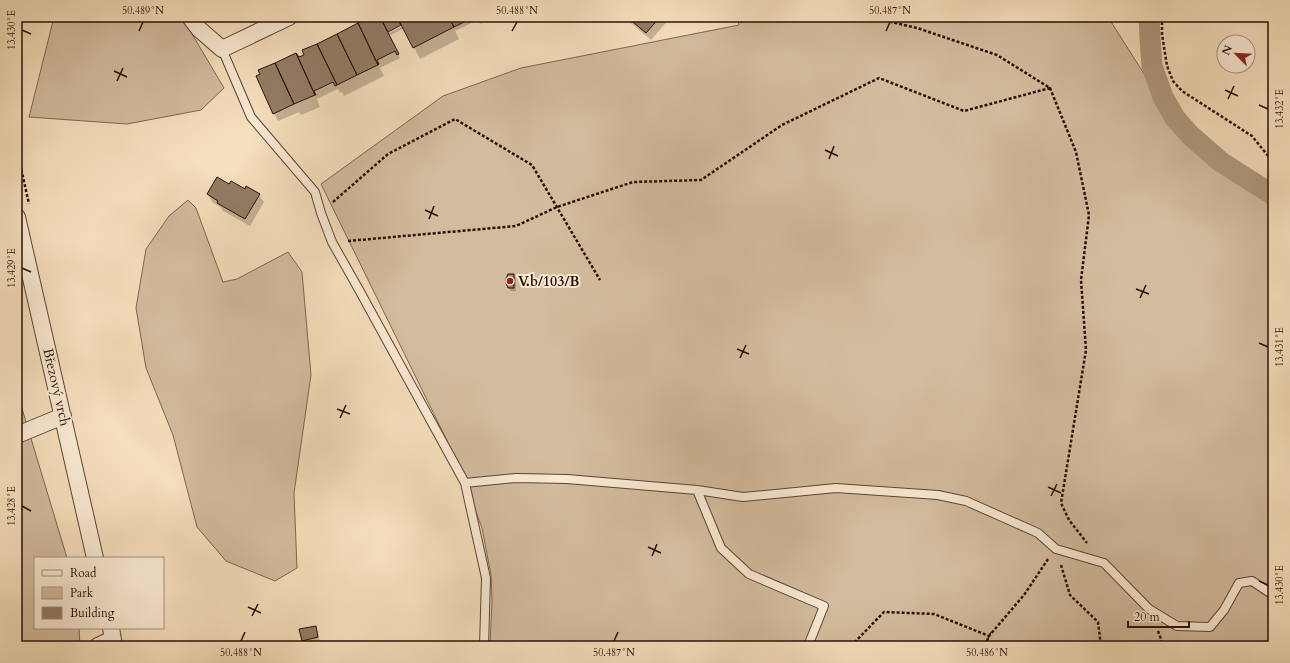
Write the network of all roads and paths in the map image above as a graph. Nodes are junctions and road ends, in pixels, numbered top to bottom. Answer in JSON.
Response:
{"nodes":[{"id":1,"x":190,"y":17,"type":"edge"},
{"id":2,"x":289,"y":17,"type":"edge"},
{"id":3,"x":870,"y":17,"type":"edge"},
{"id":4,"x":1162,"y":17,"type":"edge"},
{"id":5,"x":222,"y":49,"type":"junction"},
{"id":6,"x":1050,"y":88,"type":"junction"},
{"id":7,"x":1273,"y":162,"type":"edge"},
{"id":8,"x":557,"y":207,"type":"junction"},
{"id":9,"x":321,"y":214,"type":"junction"},
{"id":10,"x":17,"y":217,"type":"edge"},
{"id":11,"x":332,"y":242,"type":"junction"},
{"id":12,"x":600,"y":280,"type":"dead end"},
{"id":13,"x":63,"y":416,"type":"junction"},
{"id":14,"x":17,"y":435,"type":"edge"},
{"id":15,"x":465,"y":483,"type":"junction"},
{"id":16,"x":697,"y":490,"type":"junction"},
{"id":17,"x":1056,"y":549,"type":"junction"},
{"id":18,"x":95,"y":557,"type":"edge"},
{"id":19,"x":1104,"y":563,"type":"junction"},
{"id":20,"x":1273,"y":595,"type":"edge"},
{"id":21,"x":989,"y":636,"type":"junction"},
{"id":22,"x":113,"y":638,"type":"edge"},
{"id":23,"x":98,"y":646,"type":"edge"},
{"id":24,"x":484,"y":646,"type":"edge"},
{"id":25,"x":808,"y":646,"type":"edge"},
{"id":26,"x":851,"y":646,"type":"edge"},
{"id":27,"x":985,"y":646,"type":"edge"},
{"id":28,"x":1101,"y":646,"type":"edge"}],
"edges":[{"from":1,"to":5,"type":"street"},
{"from":2,"to":5,"type":"street"},
{"from":3,"to":6,"type":"path"},
{"from":4,"to":7,"type":"path"},
{"from":5,"to":9,"type":"lane"},
{"from":6,"to":8,"type":"path"},
{"from":6,"to":19,"type":"path"},
{"from":8,"to":9,"type":"path"},
{"from":8,"to":11,"type":"path"},
{"from":8,"to":12,"type":"path"},
{"from":9,"to":11,"type":"lane"},
{"from":10,"to":13,"type":"street","name":"Březový vrch"},
{"from":11,"to":15,"type":"lane"},
{"from":13,"to":14,"type":"street"},
{"from":13,"to":18,"type":"street","name":"Březový vrch"},
{"from":15,"to":16,"type":"lane"},
{"from":15,"to":24,"type":"lane"},
{"from":16,"to":17,"type":"lane"},
{"from":16,"to":25,"type":"lane"},
{"from":17,"to":19,"type":"lane"},
{"from":17,"to":21,"type":"path"},
{"from":17,"to":28,"type":"path"},
{"from":19,"to":20,"type":"lane"},
{"from":21,"to":26,"type":"path"},
{"from":21,"to":27,"type":"path"},
{"from":22,"to":23,"type":"street"}]}
